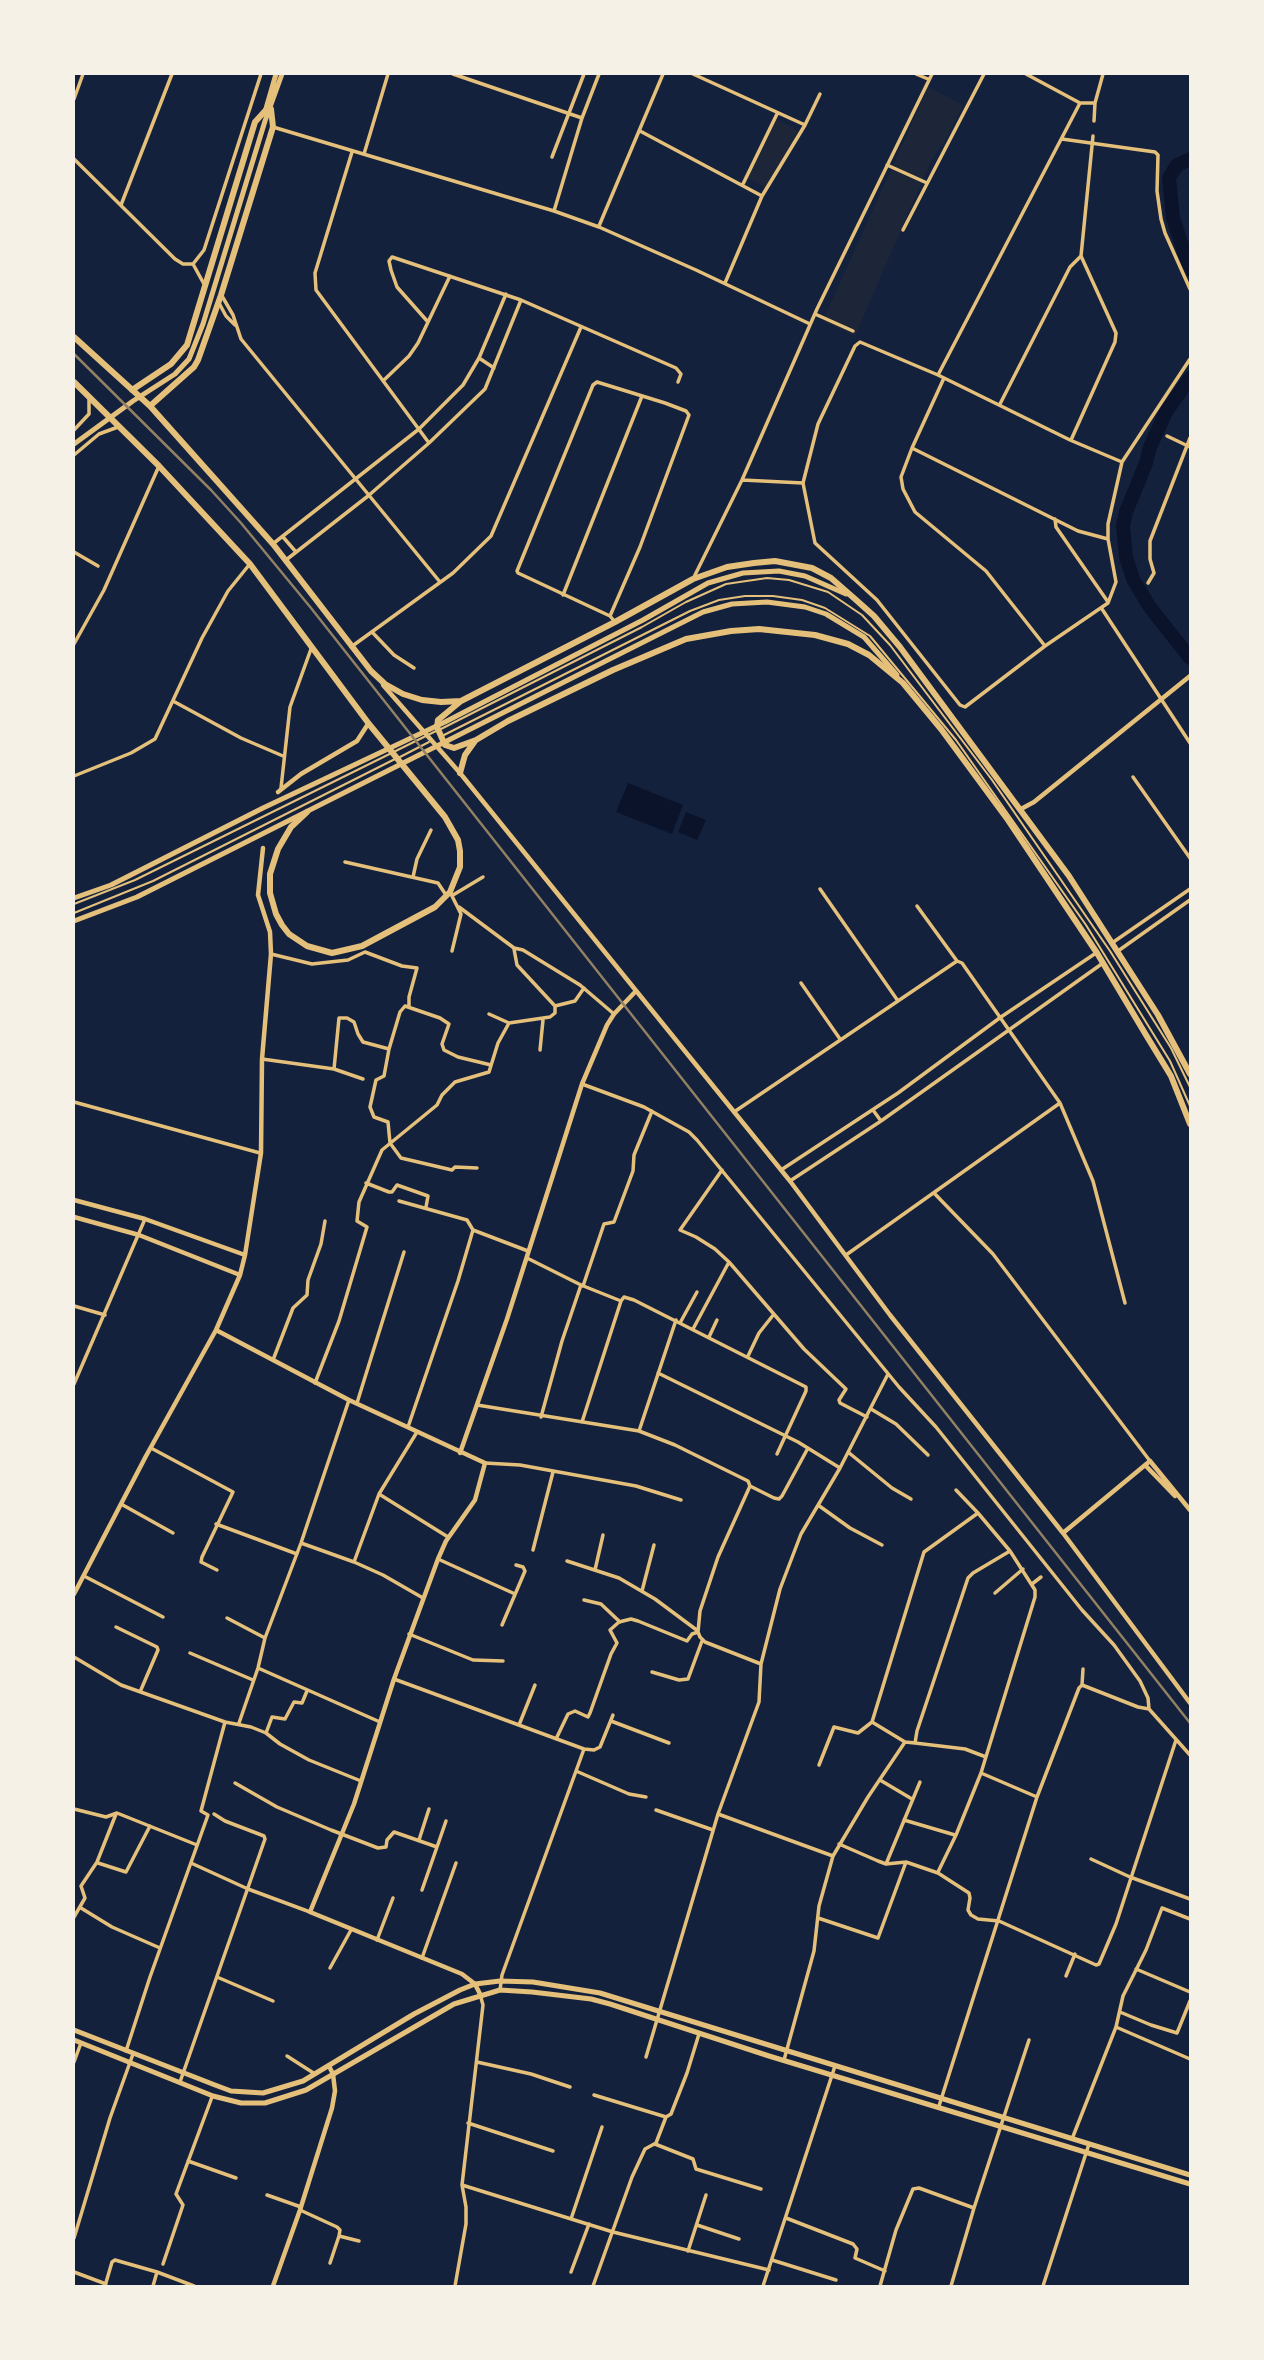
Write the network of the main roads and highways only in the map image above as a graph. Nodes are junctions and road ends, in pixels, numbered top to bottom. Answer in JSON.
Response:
{"nodes":[{"id":1,"x":276,"y":74,"type":"edge"},
{"id":2,"x":282,"y":74,"type":"edge"},
{"id":3,"x":268,"y":110,"type":"junction"},
{"id":4,"x":74,"y":337,"type":"edge"},
{"id":5,"x":74,"y":382,"type":"edge"},
{"id":6,"x":132,"y":390,"type":"junction"},
{"id":7,"x":149,"y":407,"type":"junction"},
{"id":8,"x":74,"y":444,"type":"edge"},
{"id":9,"x":855,"y":598,"type":"junction"},
{"id":10,"x":903,"y":683,"type":"junction"},
{"id":11,"x":461,"y":701,"type":"junction"},
{"id":12,"x":476,"y":740,"type":"junction"},
{"id":13,"x":460,"y":773,"type":"road end"},
{"id":14,"x":307,"y":812,"type":"junction"},
{"id":15,"x":74,"y":901,"type":"edge"},
{"id":16,"x":74,"y":921,"type":"edge"},
{"id":17,"x":1191,"y":1074,"type":"edge"},
{"id":18,"x":1191,"y":1124,"type":"edge"},
{"id":19,"x":625,"y":2000,"type":"junction"},
{"id":20,"x":622,"y":2008,"type":"junction"},
{"id":21,"x":74,"y":2030,"type":"edge"},
{"id":22,"x":719,"y":2031,"type":"junction"},
{"id":23,"x":716,"y":2039,"type":"junction"},
{"id":24,"x":74,"y":2040,"type":"edge"},
{"id":25,"x":977,"y":2110,"type":"junction"},
{"id":26,"x":974,"y":2119,"type":"junction"},
{"id":27,"x":1029,"y":2126,"type":"junction"},
{"id":28,"x":1026,"y":2134,"type":"junction"},
{"id":29,"x":1123,"y":2154,"type":"junction"},
{"id":30,"x":1138,"y":2159,"type":"junction"},
{"id":31,"x":1120,"y":2163,"type":"junction"},
{"id":32,"x":1135,"y":2168,"type":"junction"},
{"id":33,"x":1191,"y":2175,"type":"edge"},
{"id":34,"x":1191,"y":2184,"type":"edge"}],
"edges":[{"from":1,"to":3,"type":"main road"},
{"from":2,"to":3,"type":"main road"},
{"from":3,"to":6,"type":"highway"},
{"from":3,"to":7,"type":"highway"},
{"from":3,"to":8,"type":"main road"},
{"from":4,"to":6,"type":"highway"},
{"from":5,"to":14,"type":"highway"},
{"from":6,"to":7,"type":"highway"},
{"from":7,"to":11,"type":"highway"},
{"from":9,"to":11,"type":"highway"},
{"from":9,"to":15,"type":"main road"},
{"from":9,"to":17,"type":"highway"},
{"from":10,"to":12,"type":"highway"},
{"from":10,"to":14,"type":"main road"},
{"from":10,"to":18,"type":"highway"},
{"from":11,"to":12,"type":"highway"},
{"from":12,"to":13,"type":"highway"},
{"from":14,"to":16,"type":"main road"},
{"from":19,"to":20,"type":"main road"},
{"from":19,"to":21,"type":"main road"},
{"from":19,"to":22,"type":"main road"},
{"from":20,"to":23,"type":"main road"},
{"from":20,"to":24,"type":"main road"},
{"from":22,"to":23,"type":"main road"},
{"from":22,"to":25,"type":"main road"},
{"from":23,"to":26,"type":"main road"},
{"from":25,"to":26,"type":"main road"},
{"from":25,"to":27,"type":"main road"},
{"from":26,"to":28,"type":"main road"},
{"from":27,"to":28,"type":"main road"},
{"from":27,"to":29,"type":"main road"},
{"from":28,"to":31,"type":"main road"},
{"from":29,"to":30,"type":"main road"},
{"from":29,"to":31,"type":"main road"},
{"from":30,"to":32,"type":"main road"},
{"from":30,"to":33,"type":"main road"},
{"from":31,"to":32,"type":"main road"},
{"from":32,"to":34,"type":"main road"}]}
